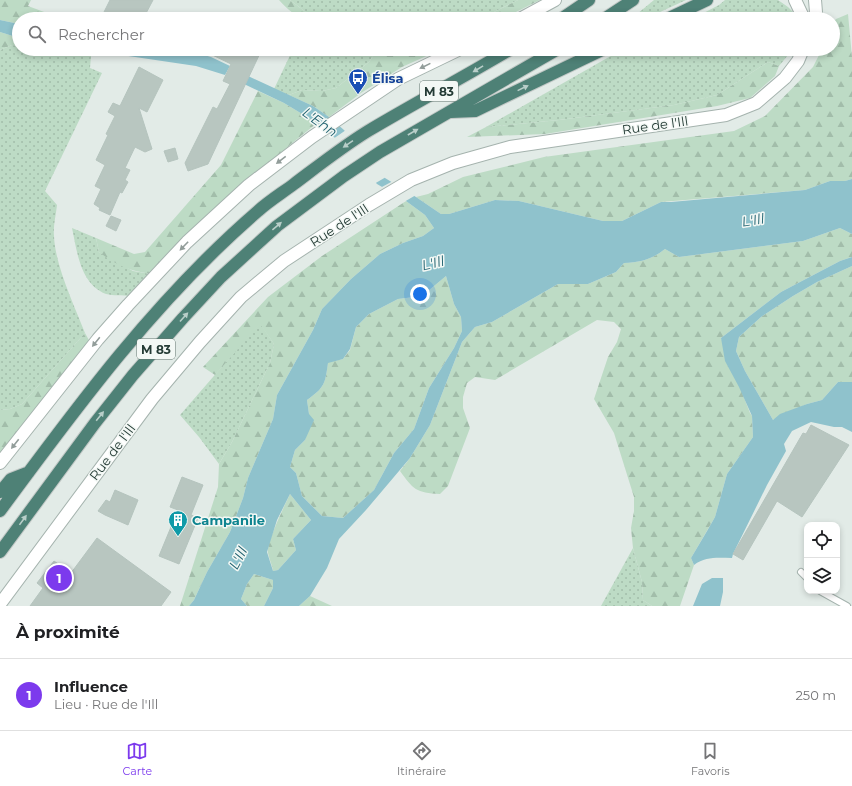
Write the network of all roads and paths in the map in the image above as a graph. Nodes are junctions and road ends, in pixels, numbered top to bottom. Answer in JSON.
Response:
{"nodes":[{"id":1,"x":555,"y":0,"type":"edge"},
{"id":2,"x":589,"y":0,"type":"edge"},
{"id":3,"x":633,"y":0,"type":"edge"},
{"id":4,"x":706,"y":0,"type":"edge"},
{"id":5,"x":795,"y":0,"type":"edge"},
{"id":6,"x":815,"y":0,"type":"edge"},
{"id":7,"x":533,"y":12,"type":"edge"},
{"id":8,"x":571,"y":12,"type":"edge"},
{"id":9,"x":615,"y":12,"type":"edge"},
{"id":10,"x":681,"y":12,"type":"edge"},
{"id":11,"x":801,"y":12,"type":"edge"},
{"id":12,"x":816,"y":12,"type":"edge"},
{"id":13,"x":446,"y":56,"type":"edge"},
{"id":14,"x":499,"y":56,"type":"edge"},
{"id":15,"x":546,"y":56,"type":"edge"},
{"id":16,"x":589,"y":56,"type":"edge"},
{"id":17,"x":800,"y":56,"type":"edge"},
{"id":18,"x":446,"y":113,"type":"junction"},
{"id":19,"x":0,"y":463,"type":"edge"},
{"id":20,"x":29,"y":472,"type":"junction"},
{"id":21,"x":0,"y":492,"type":"edge"},
{"id":22,"x":0,"y":511,"type":"edge"},
{"id":23,"x":0,"y":552,"type":"edge"},
{"id":24,"x":801,"y":572,"type":"dead end"},
{"id":25,"x":804,"y":575,"type":"edge"},
{"id":26,"x":825,"y":594,"type":"edge"},
{"id":27,"x":0,"y":604,"type":"edge"},
{"id":28,"x":847,"y":606,"type":"edge"}],
"edges":[{"from":1,"to":7,"type":"street"},
{"from":2,"to":8,"type":"highway"},
{"from":3,"to":9,"type":"highway"},
{"from":4,"to":10,"type":"highway"},
{"from":5,"to":11,"type":"street"},
{"from":6,"to":12,"type":"street"},
{"from":13,"to":19,"type":"street","one_way":true},
{"from":14,"to":20,"type":"highway","number":"M 83","one_way":true},
{"from":15,"to":18,"type":"highway","number":"M 83"},
{"from":18,"to":16,"type":"highway","one_way":true},
{"from":17,"to":27,"type":"street","name":"Rue de l'Ill"},
{"from":23,"to":18,"type":"highway","number":"M 83","one_way":true},
{"from":20,"to":21,"type":"highway"},
{"from":20,"to":22,"type":"highway","number":"M 83"},
{"from":24,"to":25,"type":"lane"},
{"from":26,"to":28,"type":"lane"}]}
